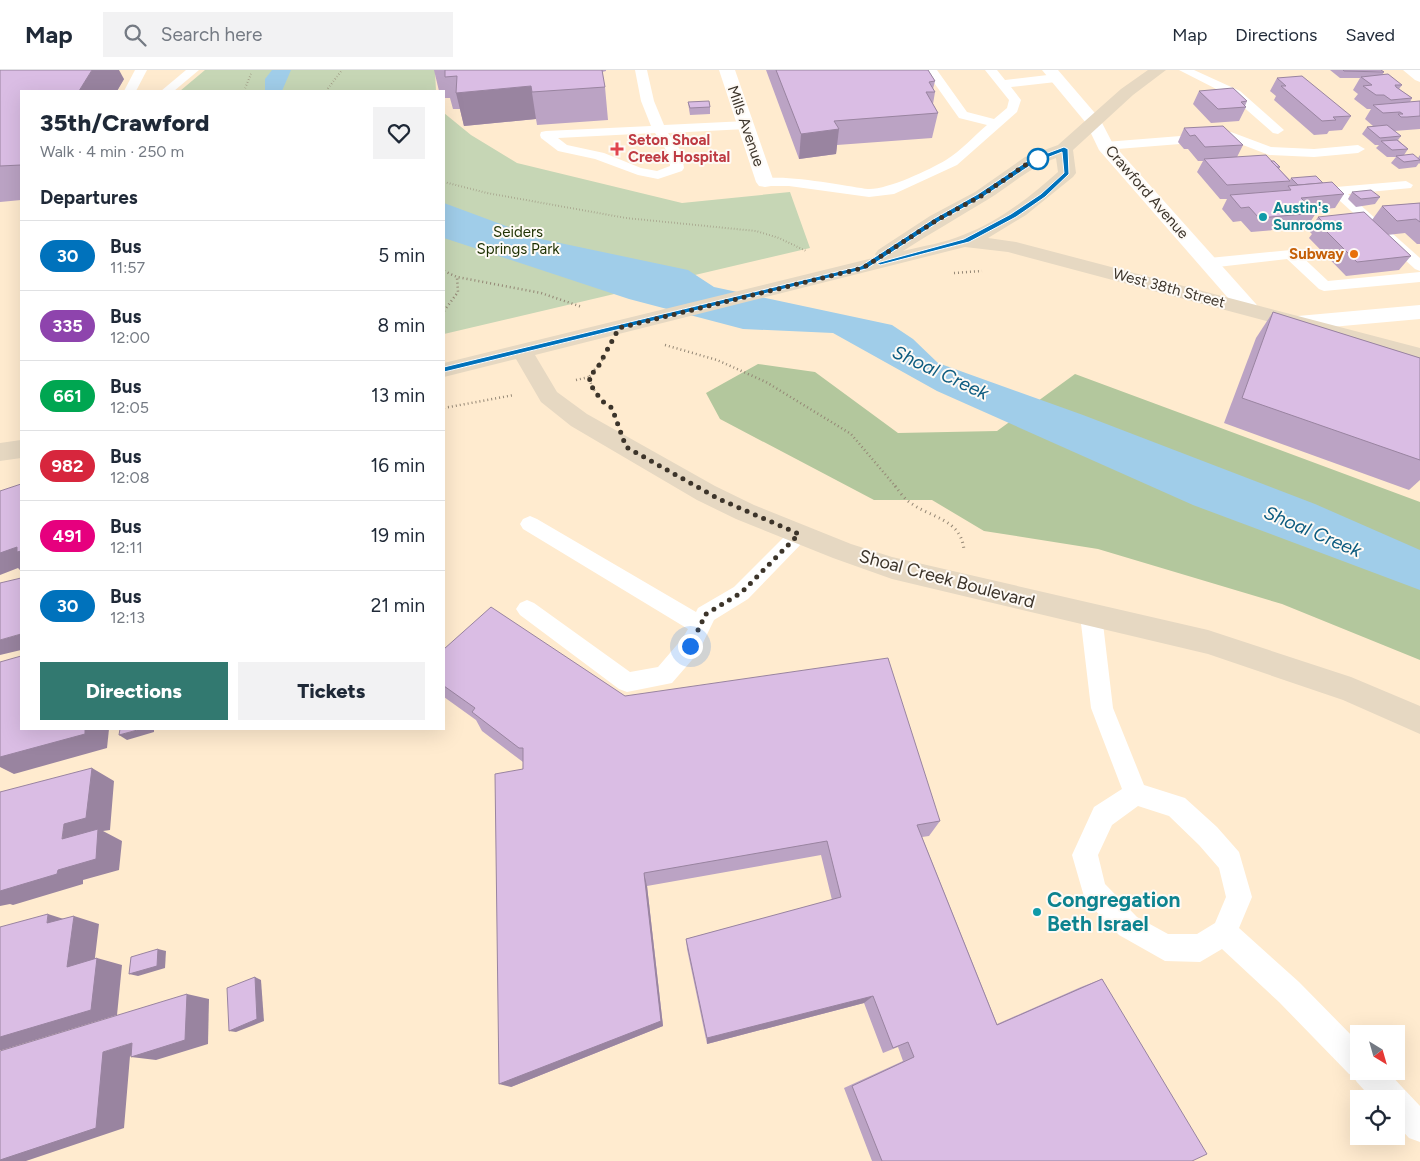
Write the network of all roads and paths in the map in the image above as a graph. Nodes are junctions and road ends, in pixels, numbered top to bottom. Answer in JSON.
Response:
{"nodes":[{"id":1,"x":142,"y":70,"type":"edge"},
{"id":2,"x":193,"y":70,"type":"edge"},
{"id":3,"x":342,"y":70,"type":"edge"},
{"id":4,"x":641,"y":70,"type":"edge"},
{"id":5,"x":727,"y":70,"type":"edge"},
{"id":6,"x":931,"y":70,"type":"edge"},
{"id":7,"x":991,"y":70,"type":"edge"},
{"id":8,"x":1158,"y":70,"type":"edge"},
{"id":9,"x":1185,"y":70,"type":"edge"},
{"id":10,"x":1410,"y":70,"type":"edge"},
{"id":11,"x":251,"y":74,"type":"dead end"},
{"id":12,"x":1053,"y":74,"type":"edge"},
{"id":13,"x":1420,"y":77,"type":"edge"},
{"id":14,"x":1002,"y":84,"type":"junction"},
{"id":15,"x":131,"y":90,"type":"edge"},
{"id":16,"x":168,"y":90,"type":"edge"},
{"id":17,"x":244,"y":90,"type":"edge"},
{"id":18,"x":326,"y":90,"type":"edge"},
{"id":19,"x":1094,"y":122,"type":"junction"},
{"id":20,"x":996,"y":123,"type":"junction"},
{"id":21,"x":746,"y":125,"type":"junction"},
{"id":22,"x":659,"y":130,"type":"junction"},
{"id":23,"x":1278,"y":130,"type":"dead end"},
{"id":24,"x":1105,"y":146,"type":"junction"},
{"id":25,"x":1064,"y":149,"type":"junction"},
{"id":26,"x":1358,"y":150,"type":"dead end"},
{"id":27,"x":445,"y":182,"type":"edge"},
{"id":28,"x":765,"y":182,"type":"joint"},
{"id":29,"x":1406,"y":185,"type":"dead end"},
{"id":30,"x":916,"y":235,"type":"junction"},
{"id":31,"x":966,"y":241,"type":"junction"},
{"id":32,"x":806,"y":251,"type":"dead end"},
{"id":33,"x":1209,"y":263,"type":"junction"},
{"id":34,"x":1420,"y":266,"type":"edge"},
{"id":35,"x":863,"y":268,"type":"junction"},
{"id":36,"x":445,"y":271,"type":"edge"},
{"id":37,"x":989,"y":271,"type":"dead end"},
{"id":38,"x":950,"y":273,"type":"dead end"},
{"id":39,"x":458,"y":276,"type":"junction"},
{"id":40,"x":1420,"y":277,"type":"edge"},
{"id":41,"x":583,"y":307,"type":"dead end"},
{"id":42,"x":1249,"y":309,"type":"junction"},
{"id":43,"x":445,"y":310,"type":"edge"},
{"id":44,"x":1420,"y":312,"type":"edge"},
{"id":45,"x":1298,"y":323,"type":"junction"},
{"id":46,"x":619,"y":328,"type":"junction"},
{"id":47,"x":660,"y":342,"type":"dead end"},
{"id":48,"x":522,"y":351,"type":"junction"},
{"id":49,"x":1420,"y":355,"type":"edge"},
{"id":50,"x":445,"y":370,"type":"edge"},
{"id":51,"x":589,"y":377,"type":"junction"},
{"id":52,"x":569,"y":382,"type":"dead end"},
{"id":53,"x":513,"y":396,"type":"dead end"},
{"id":54,"x":602,"y":401,"type":"dead end"},
{"id":55,"x":445,"y":408,"type":"edge"},
{"id":56,"x":20,"y":450,"type":"edge"},
{"id":57,"x":0,"y":452,"type":"edge"},
{"id":58,"x":530,"y":524,"type":"dead end"},
{"id":59,"x":799,"y":534,"type":"junction"},
{"id":60,"x":964,"y":550,"type":"dead end"},
{"id":61,"x":527,"y":609,"type":"dead end"},
{"id":62,"x":1091,"y":615,"type":"junction"},
{"id":63,"x":701,"y":626,"type":"junction"},
{"id":64,"x":1420,"y":720,"type":"edge"},
{"id":65,"x":1136,"y":794,"type":"junction"},
{"id":66,"x":1224,"y":932,"type":"junction"},
{"id":67,"x":1350,"y":1055,"type":"edge"},
{"id":68,"x":1375,"y":1080,"type":"edge"},
{"id":69,"x":1384,"y":1090,"type":"edge"},
{"id":70,"x":1405,"y":1111,"type":"edge"},
{"id":71,"x":1420,"y":1127,"type":"edge"}],
"edges":[{"from":1,"to":15,"type":"lane"},
{"from":2,"to":16,"type":"lane"},
{"from":3,"to":18,"type":"path"},
{"from":4,"to":22,"type":"lane"},
{"from":5,"to":21,"type":"street","name":"Mills Avenue"},
{"from":6,"to":20,"type":"lane"},
{"from":7,"to":14,"type":"lane"},
{"from":8,"to":19,"type":"main road"},
{"from":9,"to":23,"type":"lane"},
{"from":10,"to":13,"type":"street"},
{"from":11,"to":17,"type":"path"},
{"from":12,"to":14,"type":"lane"},
{"from":12,"to":19,"type":"street","name":"Crawford Avenue"},
{"from":14,"to":20,"type":"lane"},
{"from":19,"to":24,"type":"street","name":"Crawford Avenue"},
{"from":19,"to":25,"type":"main road"},
{"from":20,"to":28,"type":"lane"},
{"from":21,"to":22,"type":"lane"},
{"from":21,"to":28,"type":"street","name":"Mills Avenue"},
{"from":22,"to":22,"type":"lane"},
{"from":24,"to":26,"type":"lane"},
{"from":24,"to":33,"type":"street","name":"Crawford Avenue"},
{"from":25,"to":30,"type":"main road"},
{"from":25,"to":31,"type":"main road"},
{"from":27,"to":32,"type":"path"},
{"from":29,"to":34,"type":"lane"},
{"from":30,"to":31,"type":"main road","name":"West 38th Street"},
{"from":30,"to":35,"type":"main road"},
{"from":31,"to":35,"type":"main road"},
{"from":31,"to":42,"type":"main road","name":"West 38th Street"},
{"from":33,"to":40,"type":"lane"},
{"from":33,"to":42,"type":"street","name":"Crawford Avenue"},
{"from":35,"to":46,"type":"main road"},
{"from":36,"to":39,"type":"path"},
{"from":37,"to":38,"type":"path"},
{"from":39,"to":41,"type":"path"},
{"from":39,"to":43,"type":"path"},
{"from":42,"to":45,"type":"main road","name":"West 38th Street"},
{"from":44,"to":45,"type":"street"},
{"from":45,"to":49,"type":"main road","name":"West 38th Street"},
{"from":46,"to":48,"type":"main road"},
{"from":46,"to":51,"type":"path"},
{"from":47,"to":60,"type":"path"},
{"from":48,"to":50,"type":"main road"},
{"from":48,"to":59,"type":"main road","name":"Shoal Creek Boulevard"},
{"from":51,"to":52,"type":"path"},
{"from":51,"to":54,"type":"path"},
{"from":53,"to":55,"type":"path"},
{"from":56,"to":57,"type":"main road"},
{"from":58,"to":63,"type":"lane"},
{"from":59,"to":62,"type":"main road","name":"Shoal Creek Boulevard"},
{"from":59,"to":63,"type":"lane"},
{"from":61,"to":63,"type":"lane"},
{"from":62,"to":64,"type":"main road","name":"Shoal Creek Boulevard"},
{"from":62,"to":65,"type":"lane"},
{"from":65,"to":66,"type":"lane"},
{"from":65,"to":66,"type":"lane"},
{"from":66,"to":67,"type":"lane"},
{"from":68,"to":69,"type":"lane"},
{"from":70,"to":71,"type":"lane"}]}
